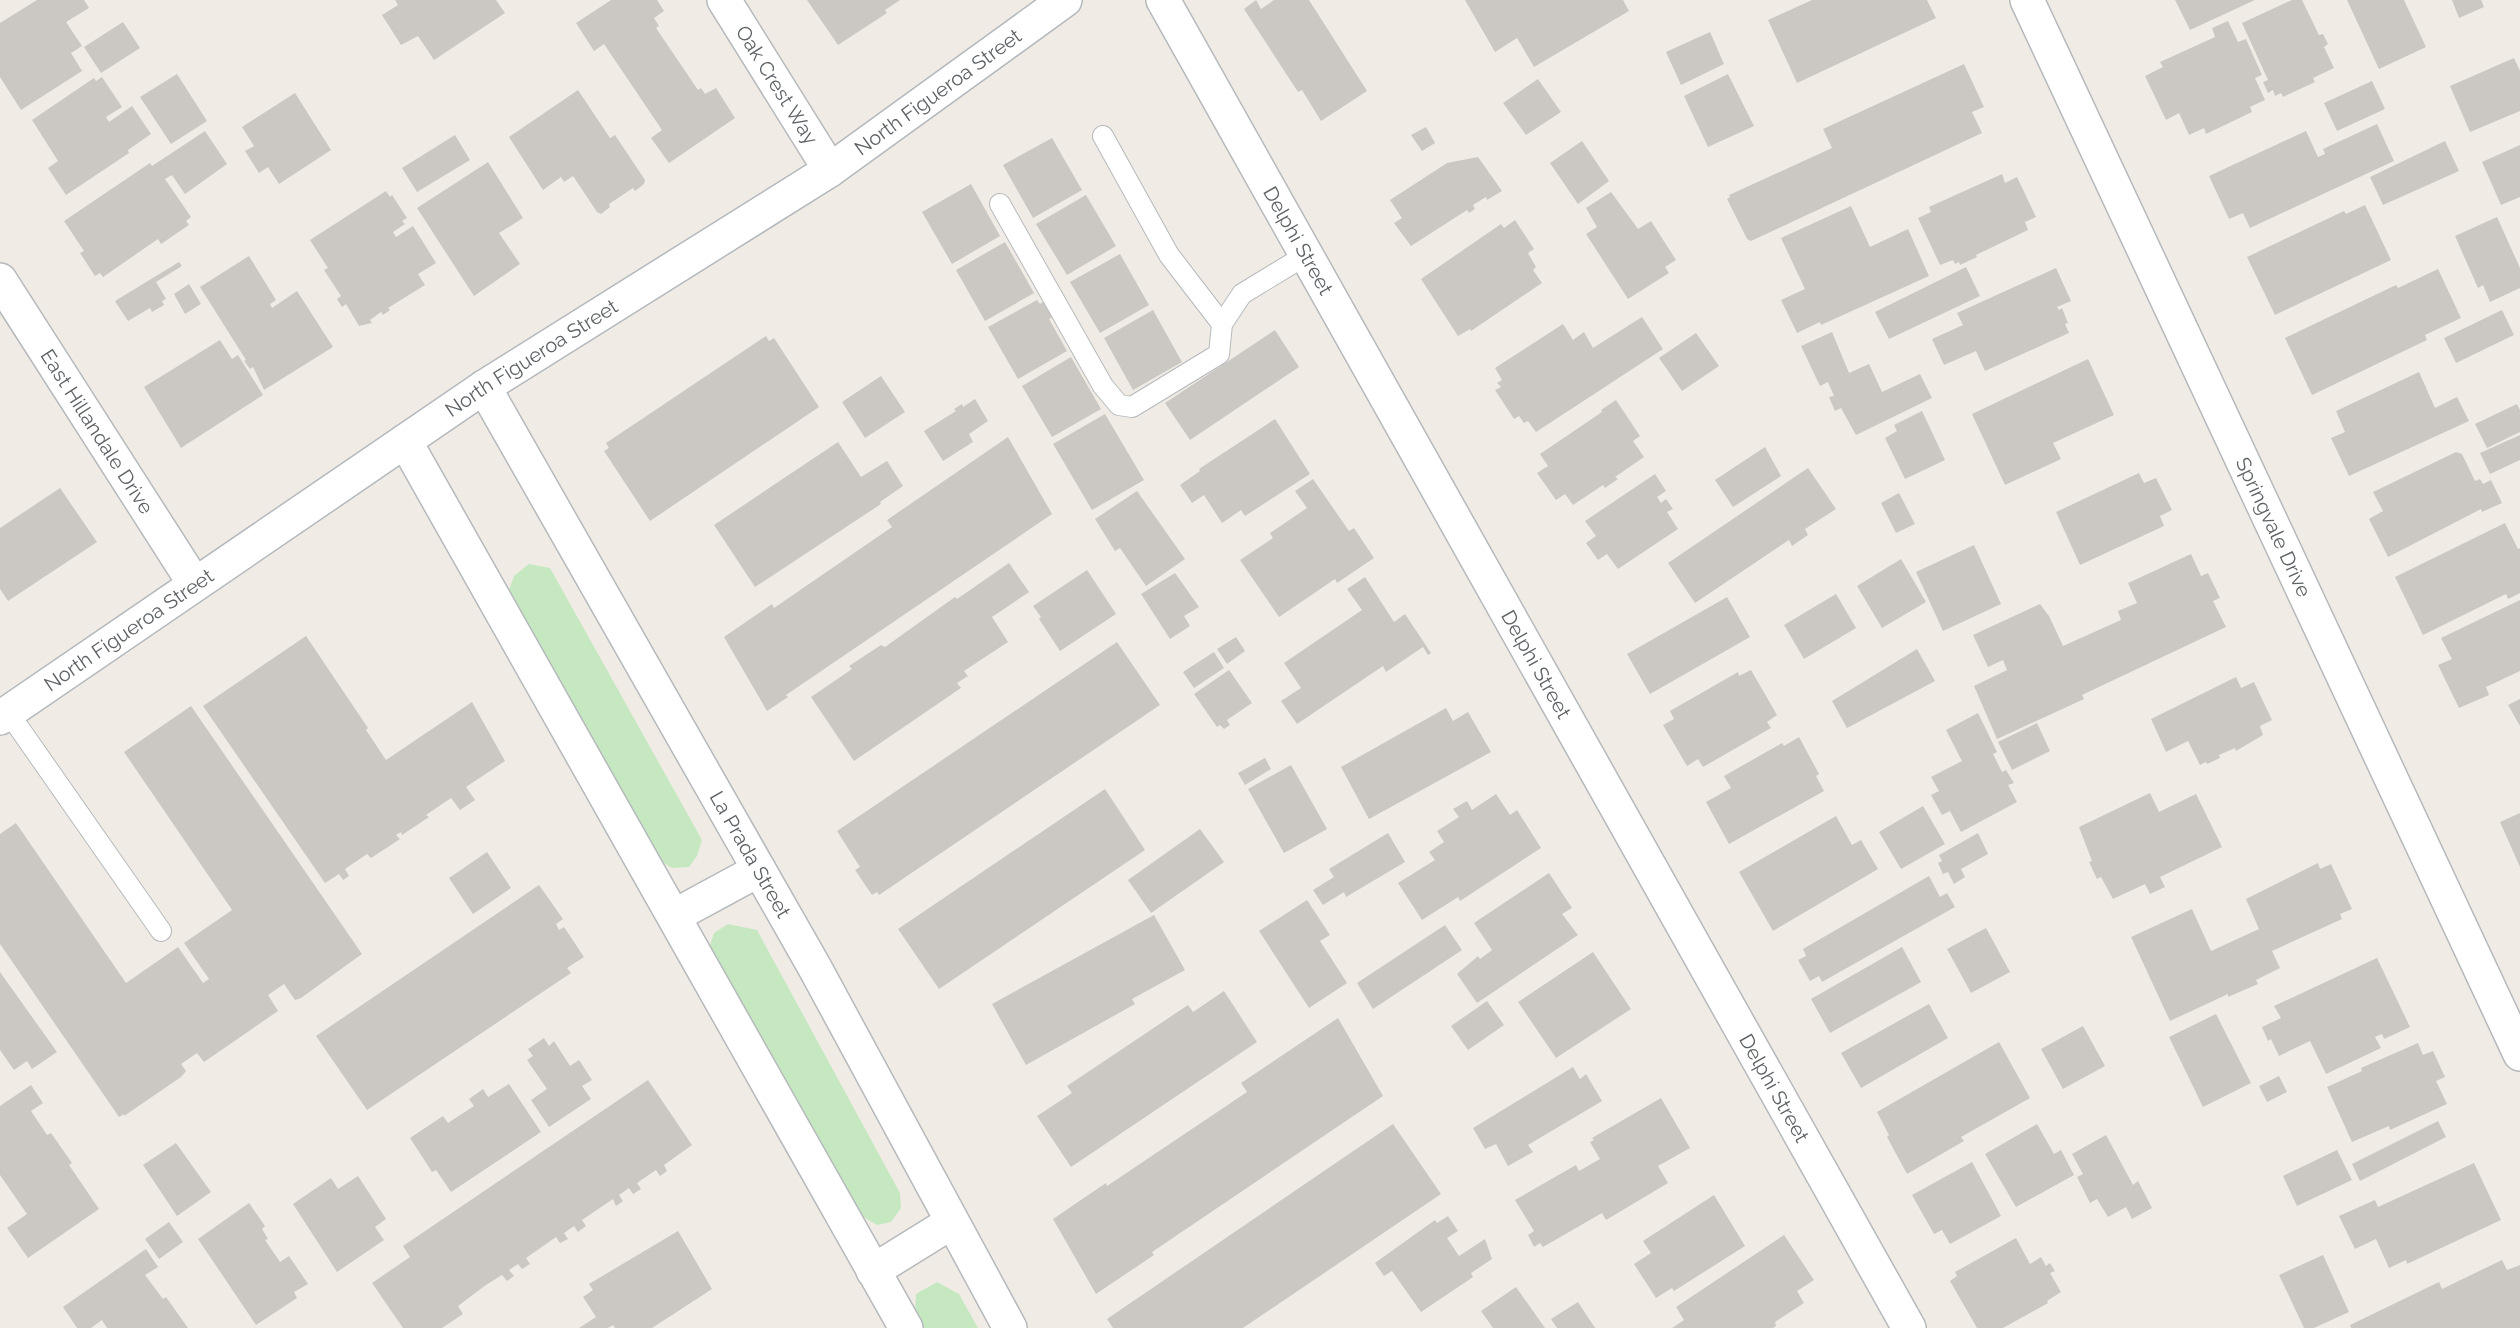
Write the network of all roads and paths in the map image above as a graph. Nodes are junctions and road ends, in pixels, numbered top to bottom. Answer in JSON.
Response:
{"nodes":[{"id":1,"x":724,"y":0,"type":"edge"},
{"id":2,"x":1065,"y":0,"type":"edge"},
{"id":3,"x":1163,"y":0,"type":"edge"},
{"id":4,"x":2026,"y":0,"type":"edge"},
{"id":5,"x":1103,"y":136,"type":"dead end"},
{"id":6,"x":830,"y":170,"type":"junction"},
{"id":7,"x":1000,"y":204,"type":"dead end"},
{"id":8,"x":1306,"y":255,"type":"junction"},
{"id":9,"x":0,"y":280,"type":"edge"},
{"id":10,"x":1222,"y":324,"type":"junction"},
{"id":11,"x":484,"y":387,"type":"junction"},
{"id":12,"x":405,"y":441,"type":"junction"},
{"id":13,"x":194,"y":583,"type":"junction"},
{"id":14,"x":4,"y":715,"type":"edge"},
{"id":15,"x":759,"y":870,"type":"junction"},
{"id":16,"x":674,"y":916,"type":"junction"},
{"id":17,"x":161,"y":931,"type":"dead end"},
{"id":18,"x":2520,"y":1054,"type":"edge"},
{"id":19,"x":952,"y":1222,"type":"junction"},
{"id":20,"x":873,"y":1271,"type":"junction"},
{"id":21,"x":906,"y":1328,"type":"edge"},
{"id":22,"x":1010,"y":1328,"type":"edge"},
{"id":23,"x":1909,"y":1328,"type":"edge"}],
"edges":[{"from":1,"to":6,"type":"street","name":"Oak Crest Way"},
{"from":2,"to":6,"type":"street","name":"North Figueroa Street"},
{"from":3,"to":8,"type":"street","name":"Delphi Street"},
{"from":4,"to":18,"type":"street","name":"Springvale Drive"},
{"from":5,"to":10,"type":"lane"},
{"from":6,"to":11,"type":"street","name":"North Figueroa Street"},
{"from":7,"to":10,"type":"lane"},
{"from":8,"to":10,"type":"lane"},
{"from":8,"to":23,"type":"street","name":"Delphi Street"},
{"from":9,"to":13,"type":"street","name":"East Hillandale Drive"},
{"from":11,"to":12,"type":"street","name":"North Figueroa Street"},
{"from":11,"to":15,"type":"street","name":"La Prada Street"},
{"from":12,"to":13,"type":"street","name":"North Figueroa Street"},
{"from":12,"to":16,"type":"street"},
{"from":13,"to":14,"type":"street","name":"North Figueroa Street"},
{"from":14,"to":17,"type":"lane"},
{"from":15,"to":16,"type":"street"},
{"from":15,"to":19,"type":"street","name":"La Prada Street"},
{"from":16,"to":20,"type":"street"},
{"from":19,"to":20,"type":"street"},
{"from":19,"to":22,"type":"street","name":"La Prada Street"},
{"from":20,"to":21,"type":"street"}]}
